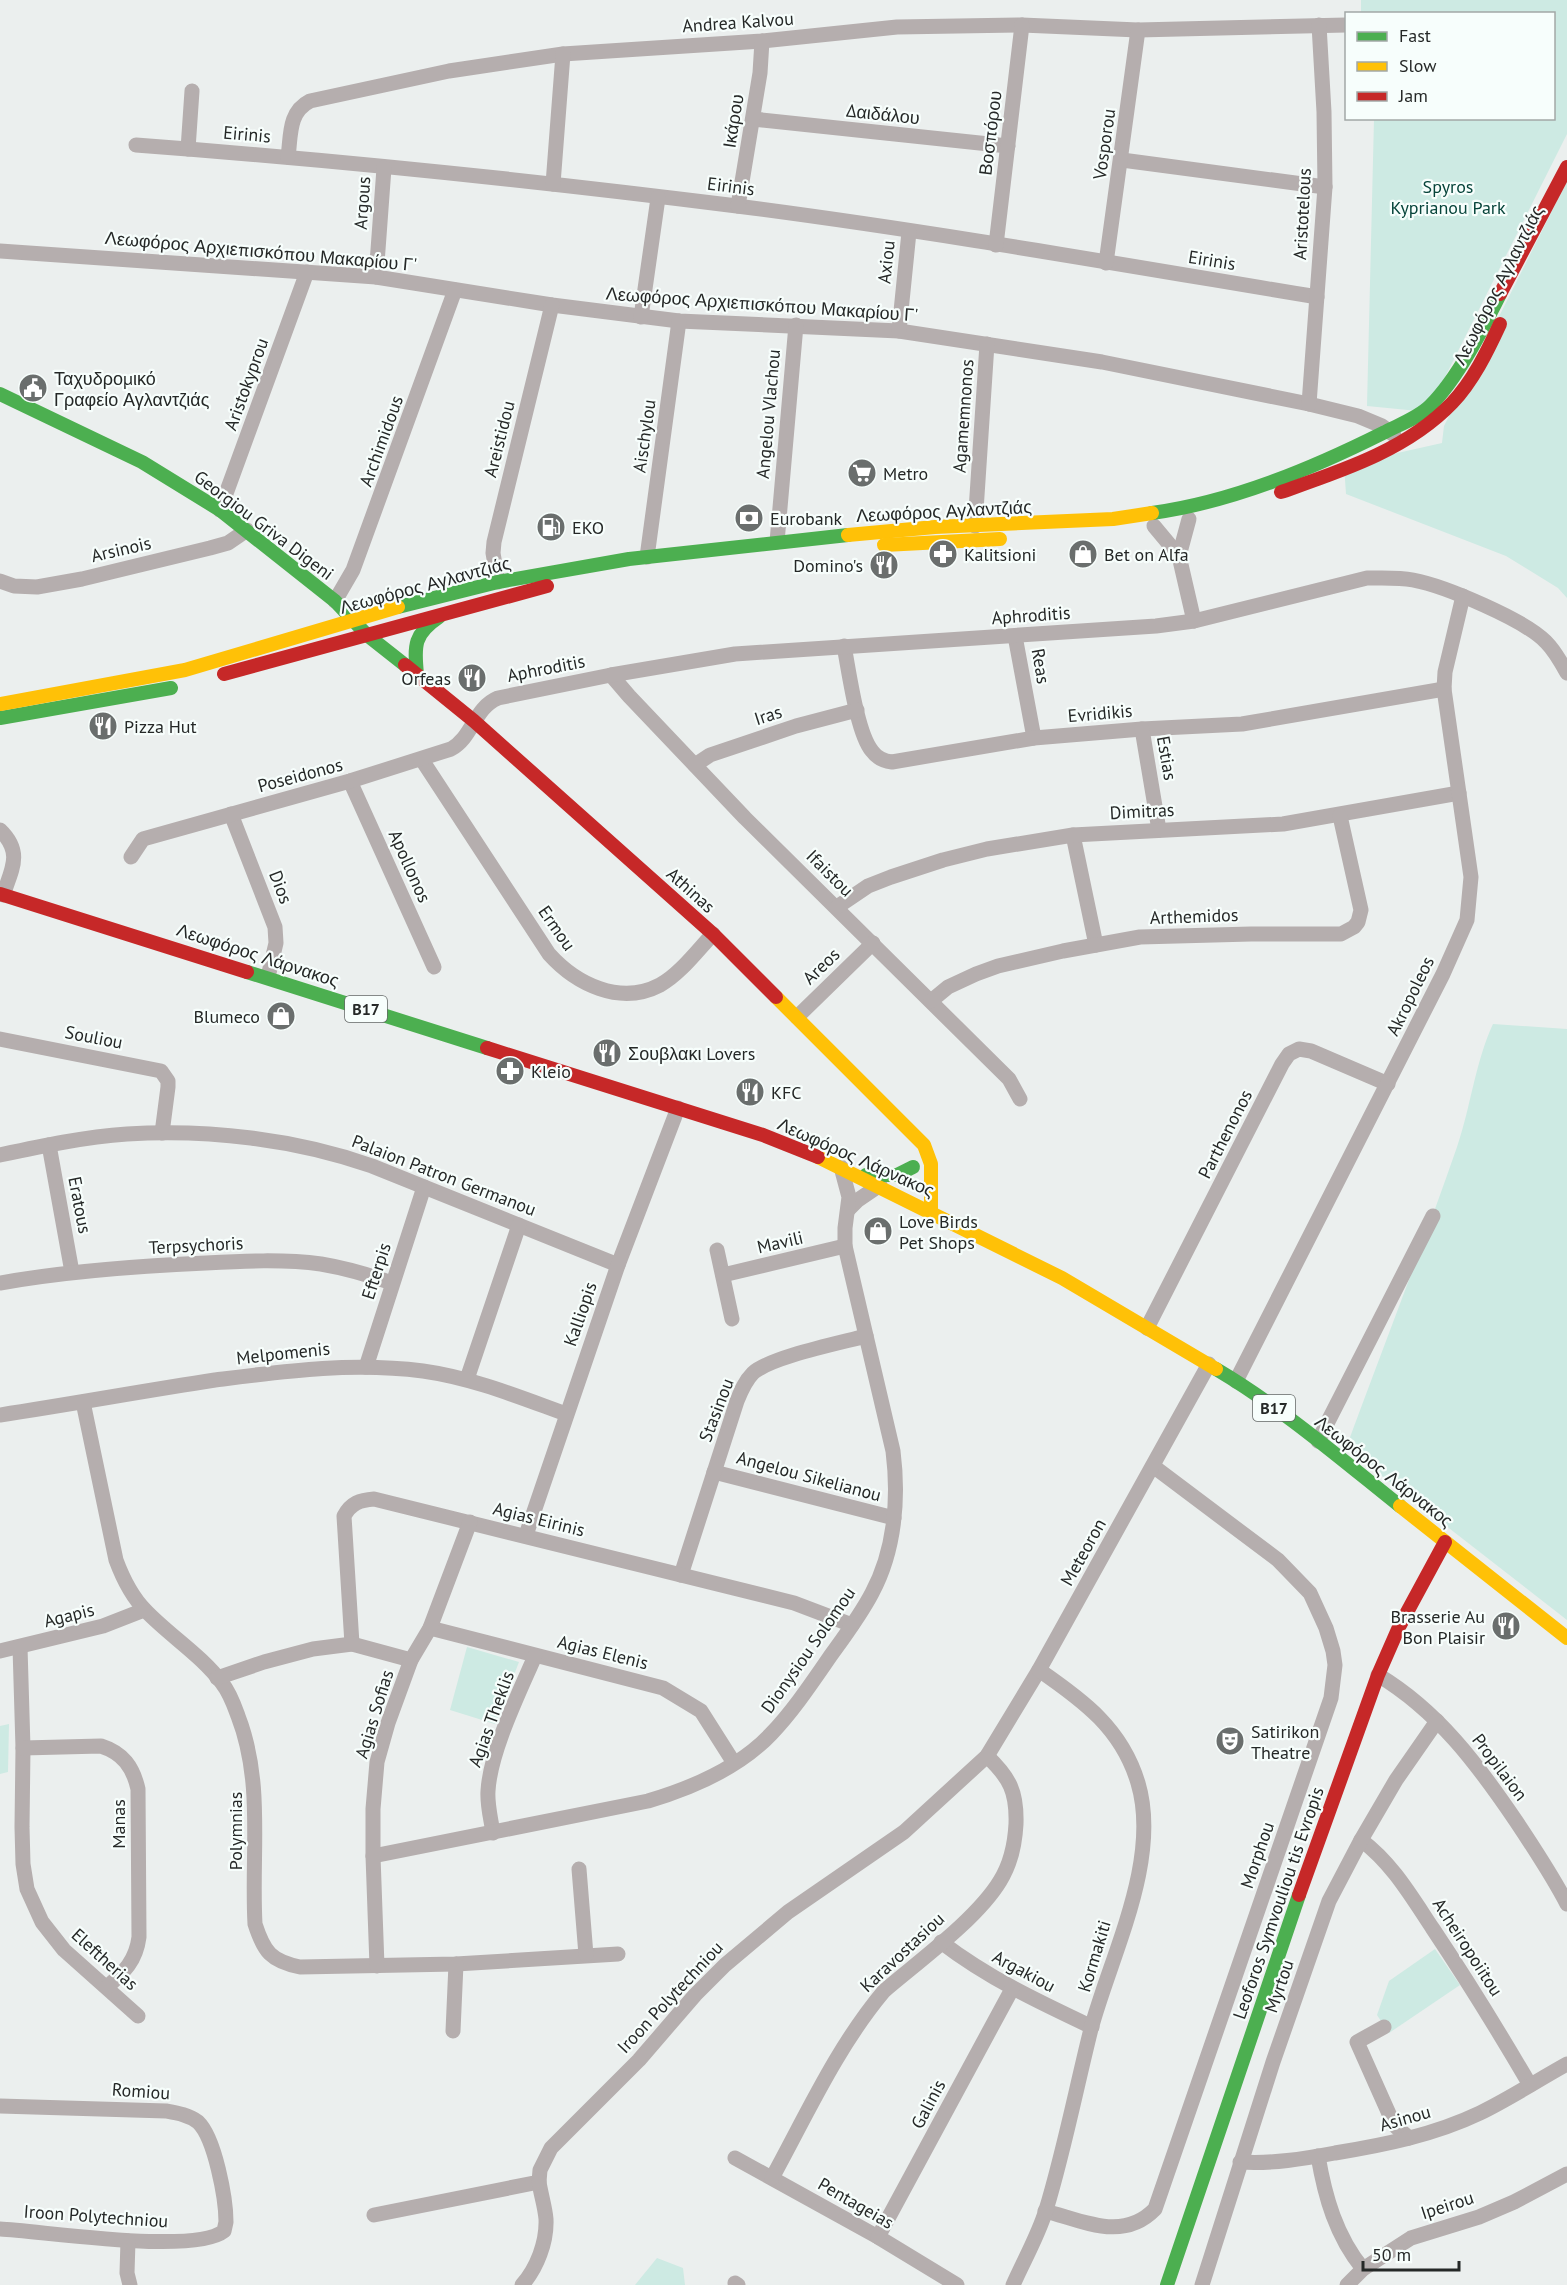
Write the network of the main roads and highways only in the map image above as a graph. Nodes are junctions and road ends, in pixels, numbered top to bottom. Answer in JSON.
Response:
{"nodes":[{"id":1,"x":1567,"y":167,"type":"edge"},
{"id":2,"x":1567,"y":191,"type":"edge"},
{"id":3,"x":0,"y":395,"type":"edge"},
{"id":4,"x":1080,"y":534,"type":"dead end"},
{"id":5,"x":1015,"y":538,"type":"dead end"},
{"id":6,"x":328,"y":610,"type":"junction"},
{"id":7,"x":444,"y":614,"type":"junction"},
{"id":8,"x":353,"y":622,"type":"junction"},
{"id":9,"x":312,"y":633,"type":"junction"},
{"id":10,"x":367,"y":635,"type":"junction"},
{"id":11,"x":417,"y":674,"type":"junction"},
{"id":12,"x":211,"y":677,"type":"dead end"},
{"id":13,"x":193,"y":682,"type":"dead end"},
{"id":14,"x":0,"y":704,"type":"edge"},
{"id":15,"x":0,"y":718,"type":"edge"},
{"id":16,"x":1,"y":894,"type":"edge"},
{"id":17,"x":906,"y":1128,"type":"junction"},
{"id":18,"x":913,"y":1167,"type":"junction"},
{"id":19,"x":856,"y":1174,"type":"junction"},
{"id":20,"x":904,"y":1197,"type":"junction"},
{"id":21,"x":931,"y":1210,"type":"junction"},
{"id":22,"x":1445,"y":1542,"type":"junction"},
{"id":23,"x":1567,"y":1638,"type":"edge"},
{"id":24,"x":1167,"y":2285,"type":"edge"}],
"edges":[{"from":1,"to":8,"type":"main road","name":"Λεωφόρος Αγλαντζιάς"},
{"from":2,"to":4,"type":"main road","name":"Λεωφόρος Αγλαντζιάς"},
{"from":3,"to":6,"type":"main road","name":"Georgiou Griva Digeni"},
{"from":5,"to":7,"type":"main road","name":"Λεωφόρος Αγλαντζιάς"},
{"from":6,"to":8,"type":"main road","name":"Georgiou Griva Digeni"},
{"from":6,"to":9,"type":"main road"},
{"from":7,"to":10,"type":"main road","name":"Λεωφόρος Αγλαντζιάς"},
{"from":7,"to":11,"type":"main road"},
{"from":8,"to":9,"type":"main road","name":"Λεωφόρος Αγλαντζιάς"},
{"from":8,"to":10,"type":"main road","name":"Georgiou Griva Digeni"},
{"from":9,"to":14,"type":"main road","name":"Λεωφόρος Αγλαντζιάς"},
{"from":10,"to":11,"type":"main road","name":"Athinas"},
{"from":10,"to":12,"type":"main road","name":"Λεωφόρος Αγλαντζιάς"},
{"from":11,"to":17,"type":"main road","name":"Athinas"},
{"from":13,"to":15,"type":"main road"},
{"from":16,"to":19,"type":"main road","name":"Λεωφόρος Λάρνακος","number":"B17"},
{"from":17,"to":18,"type":"main road"},
{"from":17,"to":21,"type":"main road","name":"Athinas"},
{"from":18,"to":19,"type":"main road"},
{"from":18,"to":20,"type":"main road"},
{"from":19,"to":20,"type":"main road","name":"Λεωφόρος Λάρνακος","number":"B17"},
{"from":20,"to":21,"type":"main road","name":"Λεωφόρος Λάρνακος","number":"B17"},
{"from":21,"to":22,"type":"main road","name":"Λεωφόρος Λάρνακος","number":"B17"},
{"from":22,"to":23,"type":"main road","name":"Λεωφόρος Λάρνακος","number":"B17"},
{"from":22,"to":24,"type":"main road","name":"Leoforos Symvouliou tis Evropis"}]}
